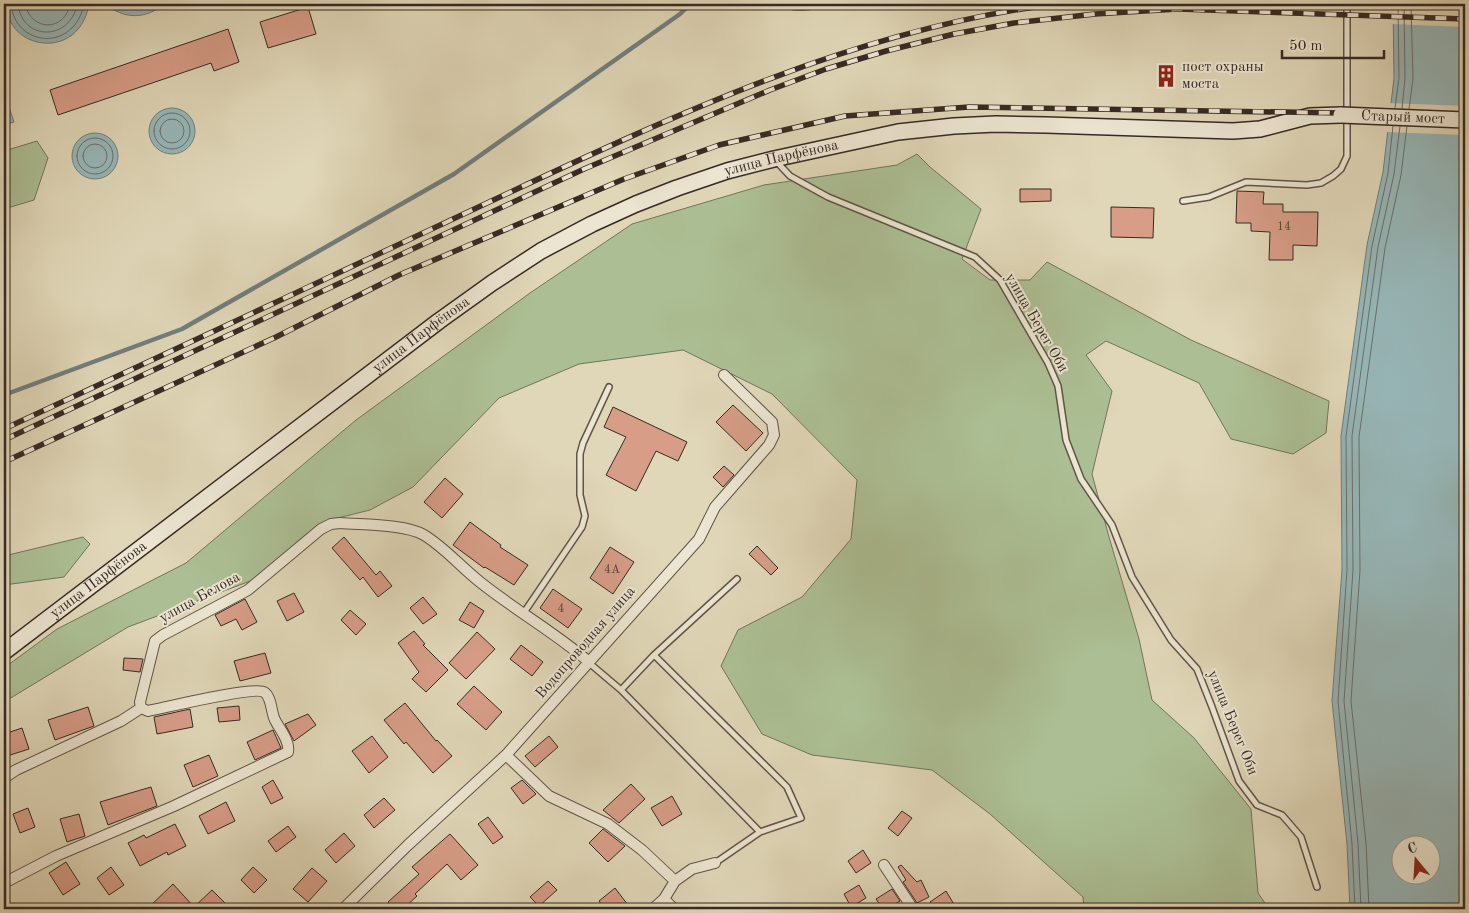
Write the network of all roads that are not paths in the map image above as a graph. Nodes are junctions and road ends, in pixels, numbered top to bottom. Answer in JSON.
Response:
{"nodes":[{"id":1,"x":1347,"y":4,"type":"edge"},
{"id":2,"x":1465,"y":120,"type":"edge"},
{"id":3,"x":898,"y":132,"type":"joint"},
{"id":4,"x":774,"y":159,"type":"junction"},
{"id":5,"x":1183,"y":201,"type":"dead end"},
{"id":6,"x":724,"y":375,"type":"dead end"},
{"id":7,"x":609,"y":387,"type":"dead end"},
{"id":8,"x":737,"y":579,"type":"dead end"},
{"id":9,"x":523,"y":614,"type":"junction"},
{"id":10,"x":4,"y":652,"type":"edge"},
{"id":11,"x":654,"y":654,"type":"junction"},
{"id":12,"x":588,"y":661,"type":"junction"},
{"id":13,"x":621,"y":690,"type":"junction"},
{"id":14,"x":141,"y":708,"type":"junction"},
{"id":15,"x":506,"y":755,"type":"junction"},
{"id":16,"x":4,"y":778,"type":"edge"},
{"id":17,"x":760,"y":832,"type":"junction"},
{"id":18,"x":715,"y":863,"type":"joint"},
{"id":19,"x":884,"y":865,"type":"dead end"},
{"id":20,"x":675,"y":881,"type":"junction"},
{"id":21,"x":4,"y":883,"type":"edge"},
{"id":22,"x":1317,"y":887,"type":"dead end"},
{"id":23,"x":664,"y":899,"type":"junction"},
{"id":24,"x":343,"y":909,"type":"edge"},
{"id":25,"x":653,"y":909,"type":"edge"},
{"id":26,"x":674,"y":909,"type":"edge"},
{"id":27,"x":913,"y":909,"type":"edge"}],
"edges":[{"from":1,"to":5,"type":"lane"},
{"from":2,"to":3,"type":"main road","name":"Старый мост","bridge":true},
{"from":3,"to":4,"type":"main road","name":"улица Парфёнова"},
{"from":4,"to":10,"type":"main road","name":"улица Парфёнова"},
{"from":4,"to":22,"type":"lane","name":"улица Берег Оби"},
{"from":6,"to":12,"type":"street","name":"Водопроводная улица"},
{"from":7,"to":9,"type":"lane"},
{"from":8,"to":11,"type":"lane"},
{"from":9,"to":12,"type":"street","name":"улица Белова"},
{"from":9,"to":14,"type":"street","name":"улица Белова"},
{"from":11,"to":13,"type":"lane"},
{"from":11,"to":17,"type":"lane"},
{"from":12,"to":13,"type":"lane"},
{"from":12,"to":15,"type":"street","name":"Водопроводная улица"},
{"from":13,"to":17,"type":"lane"},
{"from":14,"to":16,"type":"street"},
{"from":14,"to":21,"type":"street"},
{"from":15,"to":20,"type":"street"},
{"from":15,"to":24,"type":"street","name":"Водопроводная улица"},
{"from":17,"to":18,"type":"lane"},
{"from":18,"to":20,"type":"street"},
{"from":19,"to":27,"type":"street"},
{"from":20,"to":23,"type":"street"},
{"from":23,"to":25,"type":"street"},
{"from":23,"to":26,"type":"street"}]}
